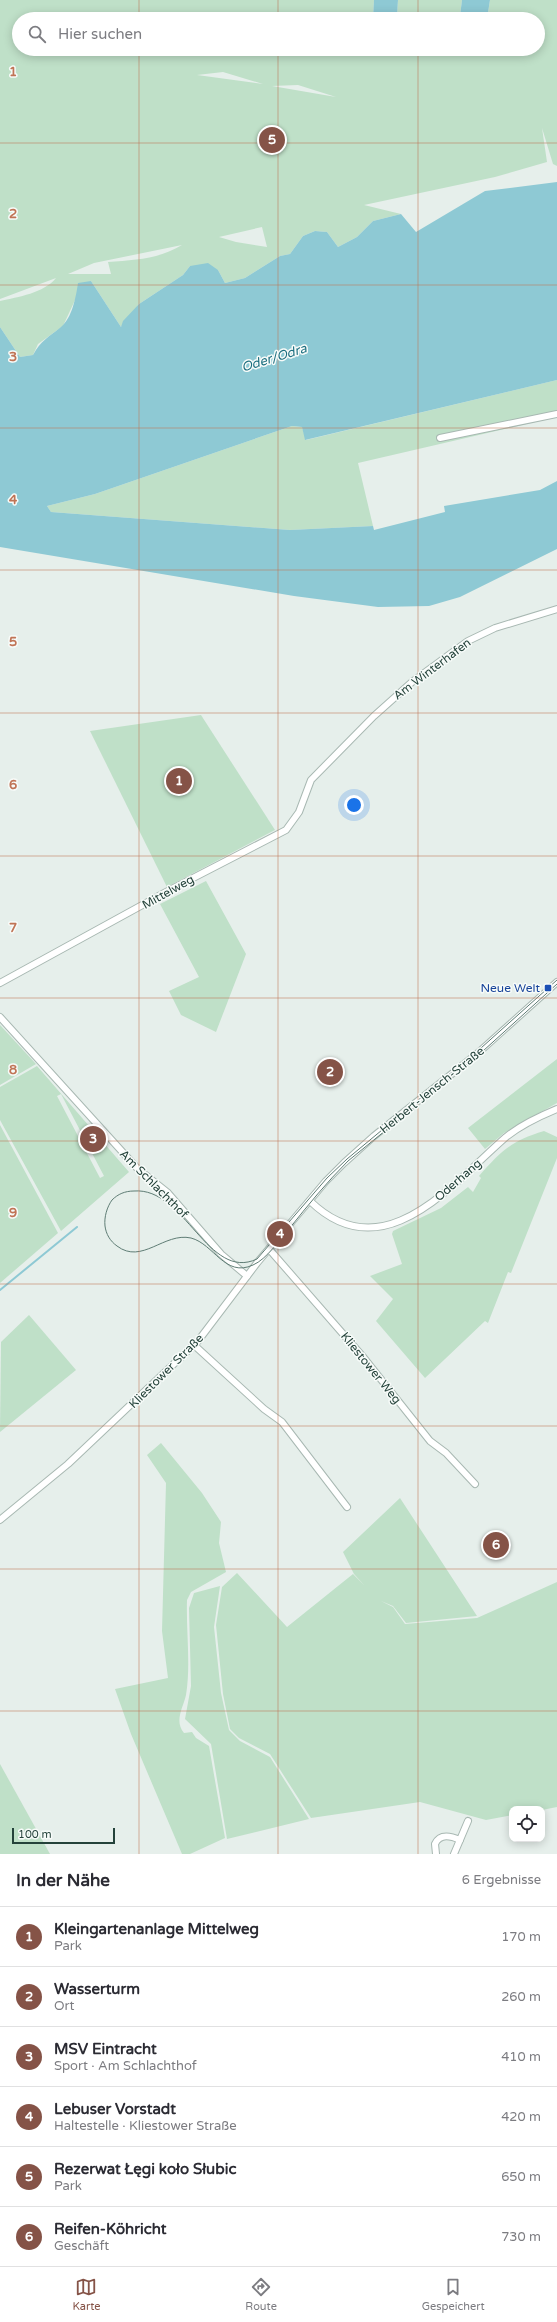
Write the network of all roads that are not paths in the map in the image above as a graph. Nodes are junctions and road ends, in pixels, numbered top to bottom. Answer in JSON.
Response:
{"nodes":[{"id":1,"x":557,"y":414,"type":"edge"},
{"id":2,"x":440,"y":438,"type":"dead end"},
{"id":3,"x":557,"y":609,"type":"edge"},
{"id":4,"x":311,"y":780,"type":"joint"},
{"id":5,"x":557,"y":982,"type":"edge"},
{"id":6,"x":0,"y":983,"type":"edge"},
{"id":7,"x":0,"y":1017,"type":"edge"},
{"id":8,"x":557,"y":1109,"type":"edge"},
{"id":9,"x":310,"y":1201,"type":"junction"},
{"id":10,"x":269,"y":1249,"type":"junction"},
{"id":11,"x":247,"y":1276,"type":"junction"},
{"id":12,"x":194,"y":1345,"type":"junction"},
{"id":13,"x":475,"y":1484,"type":"dead end"},
{"id":14,"x":347,"y":1507,"type":"dead end"},
{"id":15,"x":0,"y":1520,"type":"edge"},
{"id":16,"x":468,"y":1821,"type":"dead end"},
{"id":17,"x":460,"y":1840,"type":"junction"},
{"id":18,"x":436,"y":1854,"type":"edge"},
{"id":19,"x":454,"y":1854,"type":"edge"}],
"edges":[{"from":1,"to":2,"type":"street"},
{"from":3,"to":4,"type":"street","name":"Am Winterhafen"},
{"from":4,"to":6,"type":"street","name":"Mittelweg"},
{"from":5,"to":9,"type":"street","name":"Herbert-Jensch-Straße"},
{"from":7,"to":11,"type":"street","name":"Am Schlachthof"},
{"from":8,"to":9,"type":"street","name":"Oderhang"},
{"from":9,"to":10,"type":"street","name":"Kliestower Straße"},
{"from":10,"to":11,"type":"street","name":"Kliestower Straße"},
{"from":10,"to":13,"type":"street","name":"Kliestower Weg"},
{"from":11,"to":12,"type":"street","name":"Kliestower Straße"},
{"from":12,"to":14,"type":"street"},
{"from":12,"to":15,"type":"street","name":"Kliestower Straße"},
{"from":16,"to":17,"type":"street"},
{"from":17,"to":18,"type":"street"},
{"from":17,"to":19,"type":"street"}]}
